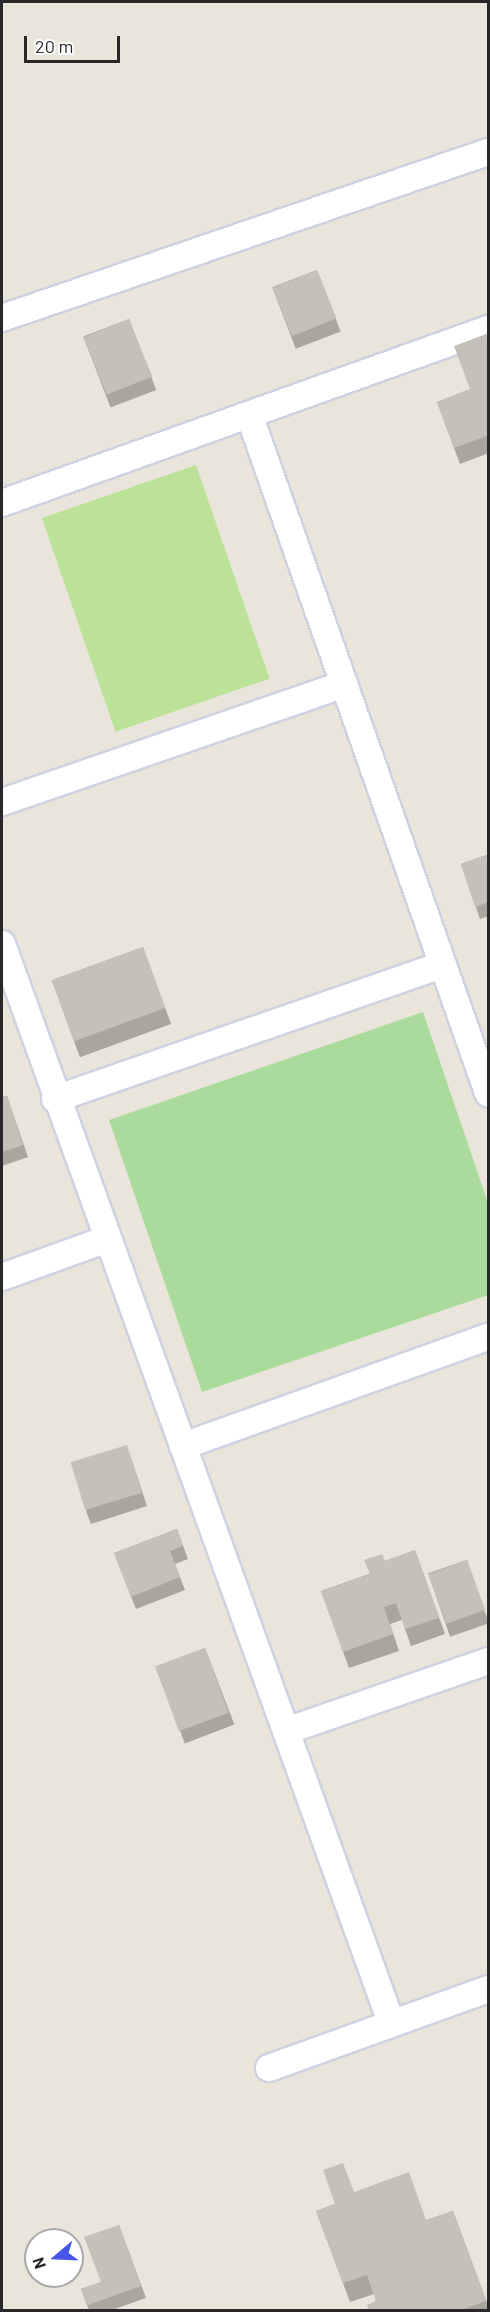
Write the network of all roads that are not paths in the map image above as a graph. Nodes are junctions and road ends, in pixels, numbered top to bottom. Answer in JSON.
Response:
{"nodes":[{"id":1,"x":489,"y":152,"type":"edge"},
{"id":2,"x":2,"y":318,"type":"edge"},
{"id":3,"x":489,"y":329,"type":"edge"},
{"id":4,"x":250,"y":417,"type":"junction"},
{"id":5,"x":2,"y":503,"type":"edge"},
{"id":6,"x":344,"y":684,"type":"junction"},
{"id":7,"x":2,"y":802,"type":"edge"},
{"id":8,"x":2,"y":944,"type":"edge"},
{"id":9,"x":443,"y":965,"type":"junction"},
{"id":10,"x":488,"y":1092,"type":"edge"},
{"id":11,"x":55,"y":1099,"type":"junction"},
{"id":12,"x":105,"y":1240,"type":"junction"},
{"id":13,"x":2,"y":1277,"type":"edge"},
{"id":14,"x":489,"y":1337,"type":"edge"},
{"id":15,"x":183,"y":1446,"type":"junction"},
{"id":16,"x":489,"y":1661,"type":"edge"},
{"id":17,"x":286,"y":1731,"type":"junction"},
{"id":18,"x":489,"y":1989,"type":"edge"},
{"id":19,"x":391,"y":2022,"type":"junction"},
{"id":20,"x":269,"y":2068,"type":"dead end"}],
"edges":[{"from":1,"to":2,"type":"street"},
{"from":3,"to":4,"type":"street"},
{"from":4,"to":5,"type":"street"},
{"from":4,"to":6,"type":"street"},
{"from":6,"to":7,"type":"street"},
{"from":6,"to":9,"type":"street"},
{"from":8,"to":11,"type":"street"},
{"from":9,"to":10,"type":"street"},
{"from":9,"to":11,"type":"street"},
{"from":11,"to":12,"type":"street"},
{"from":12,"to":13,"type":"street"},
{"from":12,"to":15,"type":"street"},
{"from":14,"to":15,"type":"street"},
{"from":15,"to":17,"type":"street"},
{"from":16,"to":17,"type":"street"},
{"from":17,"to":19,"type":"street"},
{"from":18,"to":19,"type":"street"},
{"from":19,"to":20,"type":"street"}]}
